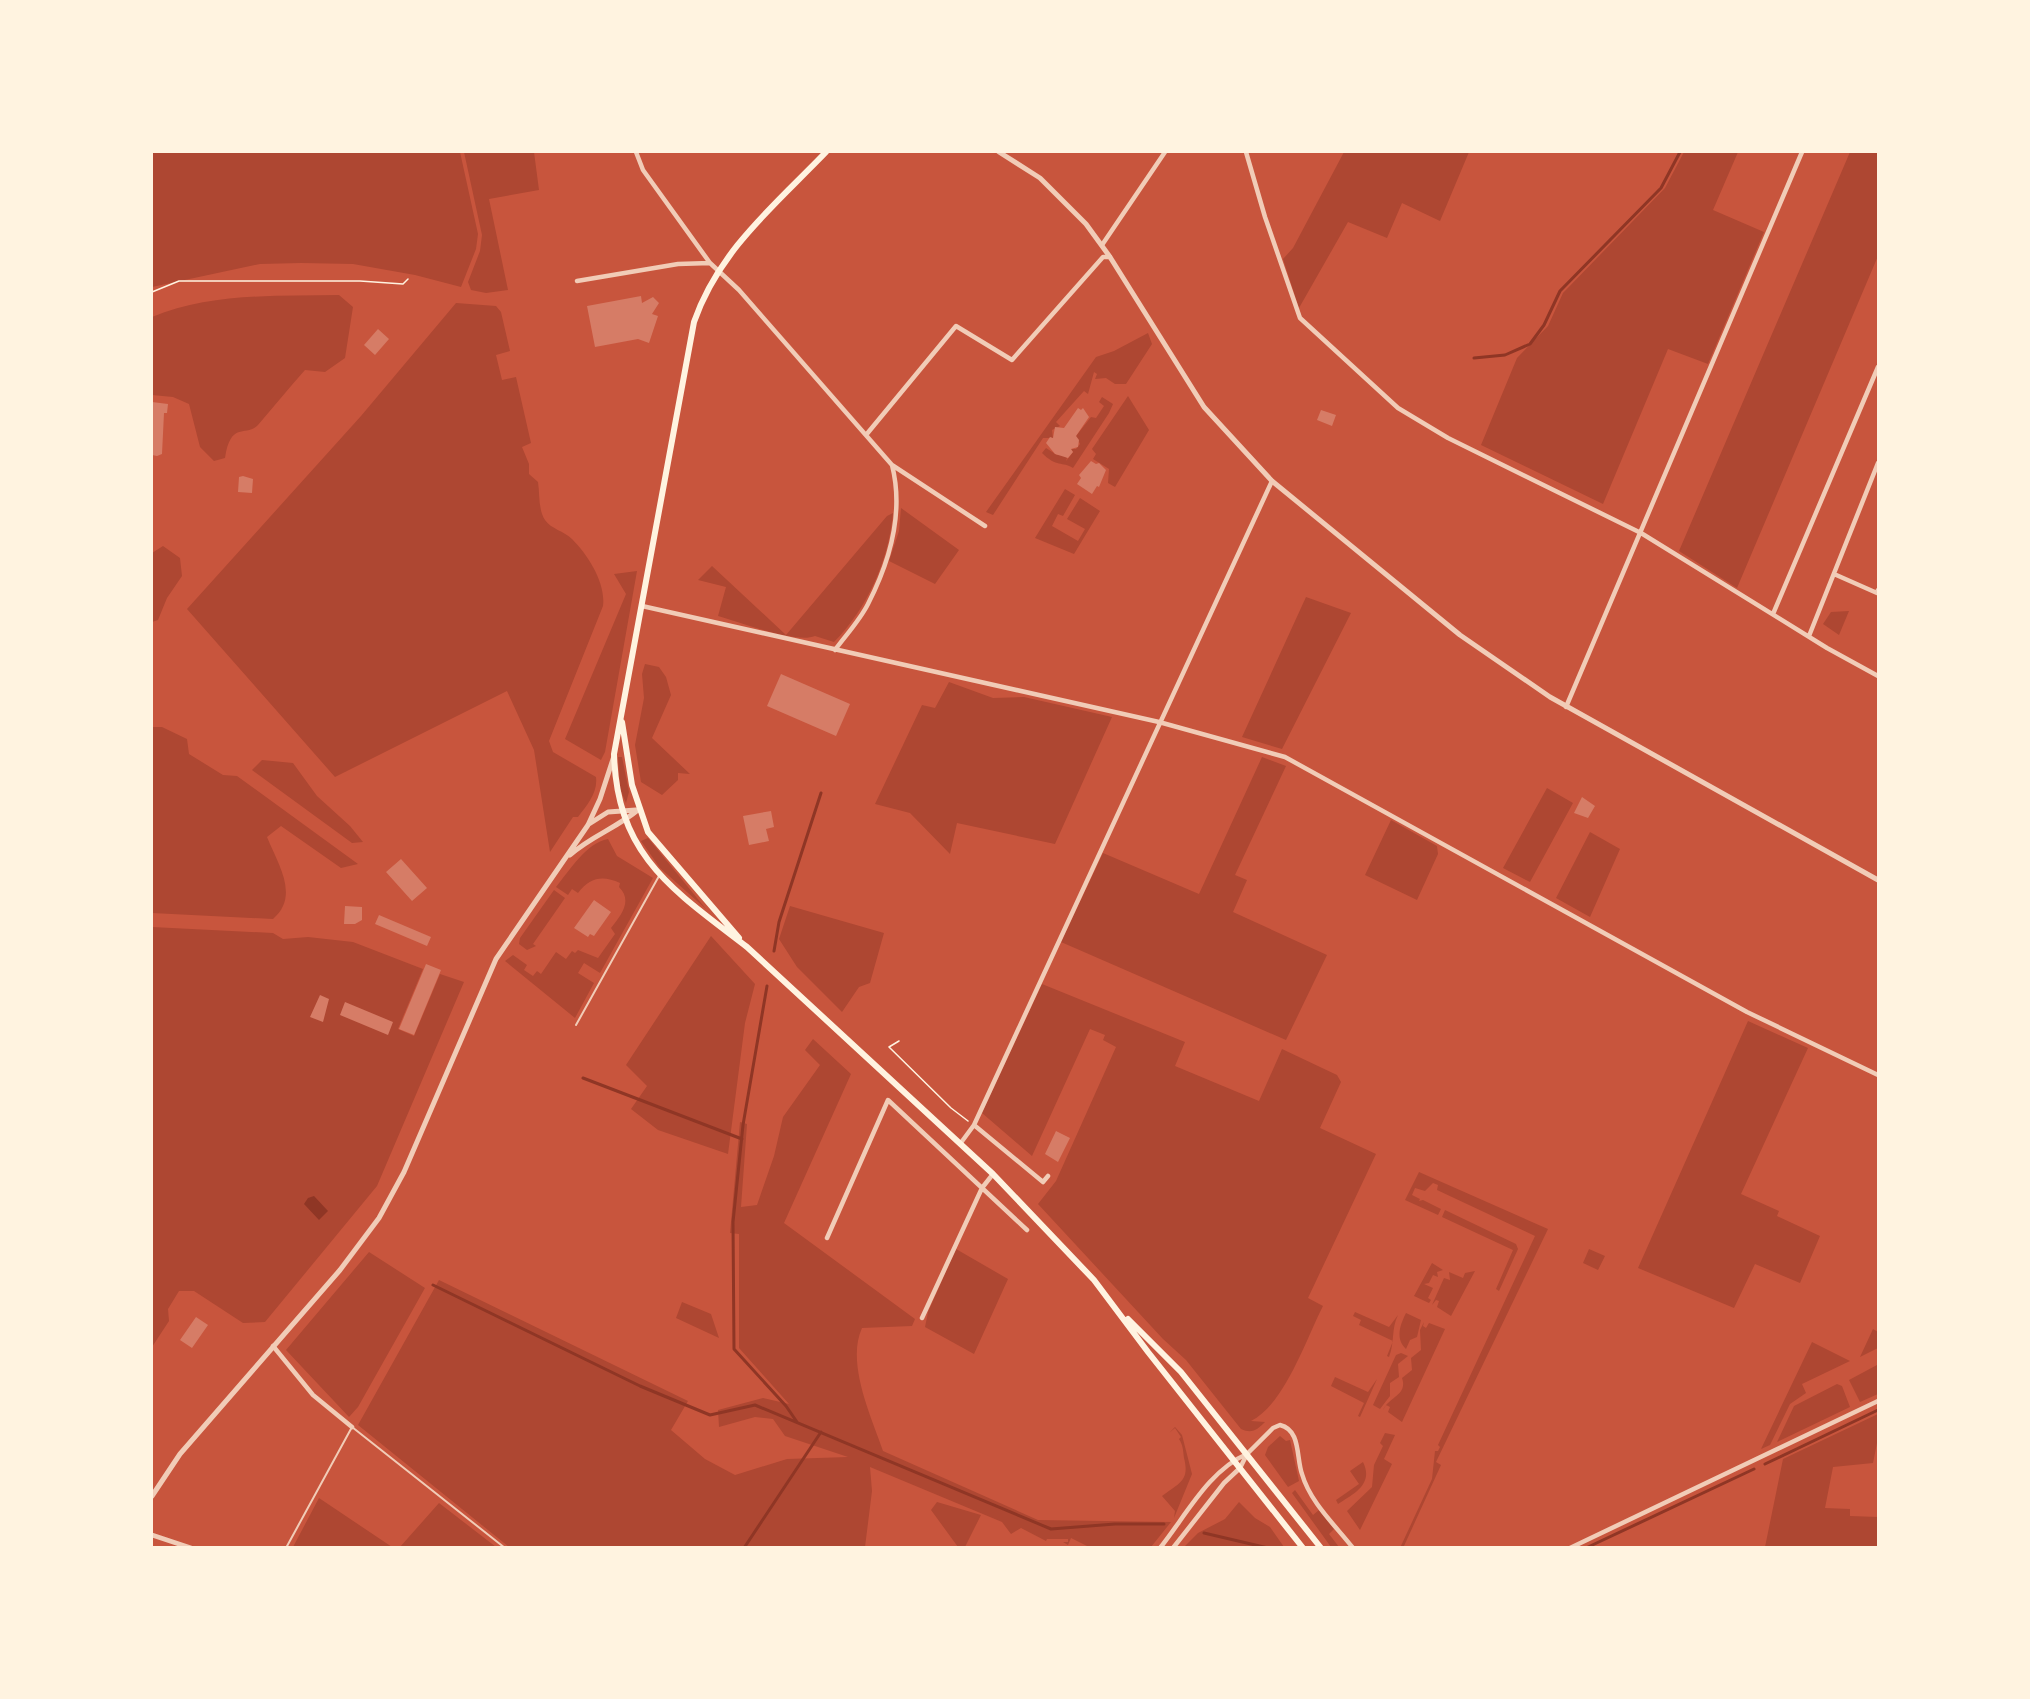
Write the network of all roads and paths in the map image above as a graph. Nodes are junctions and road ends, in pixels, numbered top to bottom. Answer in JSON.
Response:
{"nodes":[{"id":1,"x":636,"y":152,"type":"edge"},
{"id":2,"x":826,"y":152,"type":"edge"},
{"id":3,"x":999,"y":152,"type":"edge"},
{"id":4,"x":1165,"y":152,"type":"edge"},
{"id":5,"x":1246,"y":152,"type":"edge"},
{"id":6,"x":1802,"y":152,"type":"edge"},
{"id":7,"x":1102,"y":245,"type":"junction"},
{"id":8,"x":1110,"y":257,"type":"junction"},
{"id":9,"x":710,"y":263,"type":"junction"},
{"id":10,"x":718,"y":269,"type":"junction"},
{"id":11,"x":408,"y":279,"type":"dead end"},
{"id":12,"x":577,"y":281,"type":"dead end"},
{"id":13,"x":152,"y":292,"type":"edge"},
{"id":14,"x":1878,"y":367,"type":"edge"},
{"id":15,"x":866,"y":435,"type":"junction"},
{"id":16,"x":1878,"y":463,"type":"edge"},
{"id":17,"x":892,"y":465,"type":"junction"},
{"id":18,"x":1272,"y":481,"type":"junction"},
{"id":19,"x":986,"y":526,"type":"dead end"},
{"id":20,"x":1641,"y":533,"type":"junction"},
{"id":21,"x":1834,"y":574,"type":"junction"},
{"id":22,"x":1878,"y":592,"type":"edge"},
{"id":23,"x":642,"y":606,"type":"junction"},
{"id":24,"x":1773,"y":614,"type":"junction"},
{"id":25,"x":1809,"y":636,"type":"junction"},
{"id":26,"x":835,"y":650,"type":"junction"},
{"id":27,"x":1878,"y":676,"type":"edge"},
{"id":28,"x":1566,"y":708,"type":"junction"},
{"id":29,"x":622,"y":721,"type":"junction"},
{"id":30,"x":1159,"y":722,"type":"junction"},
{"id":31,"x":614,"y":754,"type":"junction"},
{"id":32,"x":639,"y":809,"type":"junction"},
{"id":33,"x":623,"y":811,"type":"junction"},
{"id":34,"x":626,"y":821,"type":"junction"},
{"id":35,"x":588,"y":825,"type":"junction"},
{"id":36,"x":567,"y":858,"type":"junction"},
{"id":37,"x":660,"y":874,"type":"junction"},
{"id":38,"x":1878,"y":880,"type":"edge"},
{"id":39,"x":747,"y":947,"type":"junction"},
{"id":40,"x":576,"y":1025,"type":"dead end"},
{"id":41,"x":899,"y":1041,"type":"dead end"},
{"id":42,"x":1878,"y":1075,"type":"edge"},
{"id":43,"x":974,"y":1125,"type":"junction"},
{"id":44,"x":960,"y":1144,"type":"junction"},
{"id":45,"x":993,"y":1174,"type":"junction"},
{"id":46,"x":1048,"y":1176,"type":"dead end"},
{"id":47,"x":982,"y":1188,"type":"junction"},
{"id":48,"x":1026,"y":1230,"type":"dead end"},
{"id":49,"x":827,"y":1238,"type":"dead end"},
{"id":50,"x":1119,"y":1310,"type":"junction"},
{"id":51,"x":922,"y":1318,"type":"dead end"},
{"id":52,"x":273,"y":1346,"type":"junction"},
{"id":53,"x":1878,"y":1401,"type":"edge"},
{"id":54,"x":352,"y":1427,"type":"junction"},
{"id":55,"x":1247,"y":1454,"type":"junction"},
{"id":56,"x":1233,"y":1460,"type":"junction"},
{"id":57,"x":1240,"y":1468,"type":"junction"},
{"id":58,"x":152,"y":1496,"type":"edge"},
{"id":59,"x":152,"y":1535,"type":"edge"},
{"id":60,"x":191,"y":1548,"type":"edge"},
{"id":61,"x":286,"y":1548,"type":"edge"},
{"id":62,"x":505,"y":1548,"type":"edge"},
{"id":63,"x":1160,"y":1548,"type":"edge"},
{"id":64,"x":1173,"y":1548,"type":"edge"},
{"id":65,"x":1303,"y":1548,"type":"edge"},
{"id":66,"x":1320,"y":1548,"type":"edge"},
{"id":67,"x":1353,"y":1548,"type":"edge"},
{"id":68,"x":1570,"y":1548,"type":"edge"}],
"edges":[{"from":1,"to":9,"type":"street"},
{"from":2,"to":10,"type":"main road"},
{"from":3,"to":7,"type":"street"},
{"from":4,"to":7,"type":"street"},
{"from":5,"to":20,"type":"street"},
{"from":6,"to":20,"type":"street"},
{"from":7,"to":8,"type":"street"},
{"from":8,"to":15,"type":"street"},
{"from":8,"to":18,"type":"street"},
{"from":9,"to":10,"type":"street"},
{"from":9,"to":12,"type":"street"},
{"from":10,"to":15,"type":"street"},
{"from":10,"to":23,"type":"main road"},
{"from":11,"to":13,"type":"path"},
{"from":14,"to":24,"type":"street"},
{"from":15,"to":17,"type":"street"},
{"from":16,"to":21,"type":"street"},
{"from":17,"to":19,"type":"street"},
{"from":17,"to":26,"type":"street"},
{"from":18,"to":28,"type":"street"},
{"from":18,"to":30,"type":"street"},
{"from":20,"to":24,"type":"street"},
{"from":20,"to":28,"type":"street"},
{"from":21,"to":22,"type":"street"},
{"from":21,"to":25,"type":"street"},
{"from":23,"to":26,"type":"street"},
{"from":23,"to":29,"type":"main road"},
{"from":24,"to":25,"type":"street"},
{"from":25,"to":27,"type":"street"},
{"from":26,"to":30,"type":"street"},
{"from":28,"to":38,"type":"street"},
{"from":29,"to":31,"type":"main road"},
{"from":29,"to":32,"type":"main road"},
{"from":30,"to":42,"type":"street"},
{"from":30,"to":43,"type":"street"},
{"from":31,"to":33,"type":"main road"},
{"from":31,"to":35,"type":"street"},
{"from":32,"to":33,"type":"street"},
{"from":32,"to":34,"type":"street"},
{"from":32,"to":39,"type":"main road"},
{"from":33,"to":34,"type":"main road"},
{"from":33,"to":35,"type":"street"},
{"from":34,"to":36,"type":"street"},
{"from":34,"to":37,"type":"main road"},
{"from":35,"to":36,"type":"street"},
{"from":36,"to":52,"type":"street"},
{"from":37,"to":39,"type":"main road"},
{"from":37,"to":40,"type":"lane"},
{"from":39,"to":44,"type":"main road"},
{"from":41,"to":43,"type":"path"},
{"from":43,"to":44,"type":"street"},
{"from":43,"to":46,"type":"street"},
{"from":44,"to":45,"type":"main road"},
{"from":45,"to":47,"type":"street"},
{"from":45,"to":50,"type":"main road"},
{"from":47,"to":48,"type":"street"},
{"from":47,"to":49,"type":"street"},
{"from":47,"to":51,"type":"street"},
{"from":50,"to":55,"type":"main road"},
{"from":50,"to":56,"type":"main road"},
{"from":52,"to":54,"type":"street"},
{"from":52,"to":58,"type":"street"},
{"from":53,"to":68,"type":"street"},
{"from":54,"to":61,"type":"lane"},
{"from":54,"to":62,"type":"lane"},
{"from":55,"to":56,"type":"street"},
{"from":55,"to":57,"type":"street"},
{"from":55,"to":66,"type":"main road"},
{"from":55,"to":67,"type":"street"},
{"from":56,"to":57,"type":"main road"},
{"from":56,"to":63,"type":"street"},
{"from":57,"to":64,"type":"street"},
{"from":57,"to":65,"type":"main road"},
{"from":59,"to":60,"type":"street"}]}
